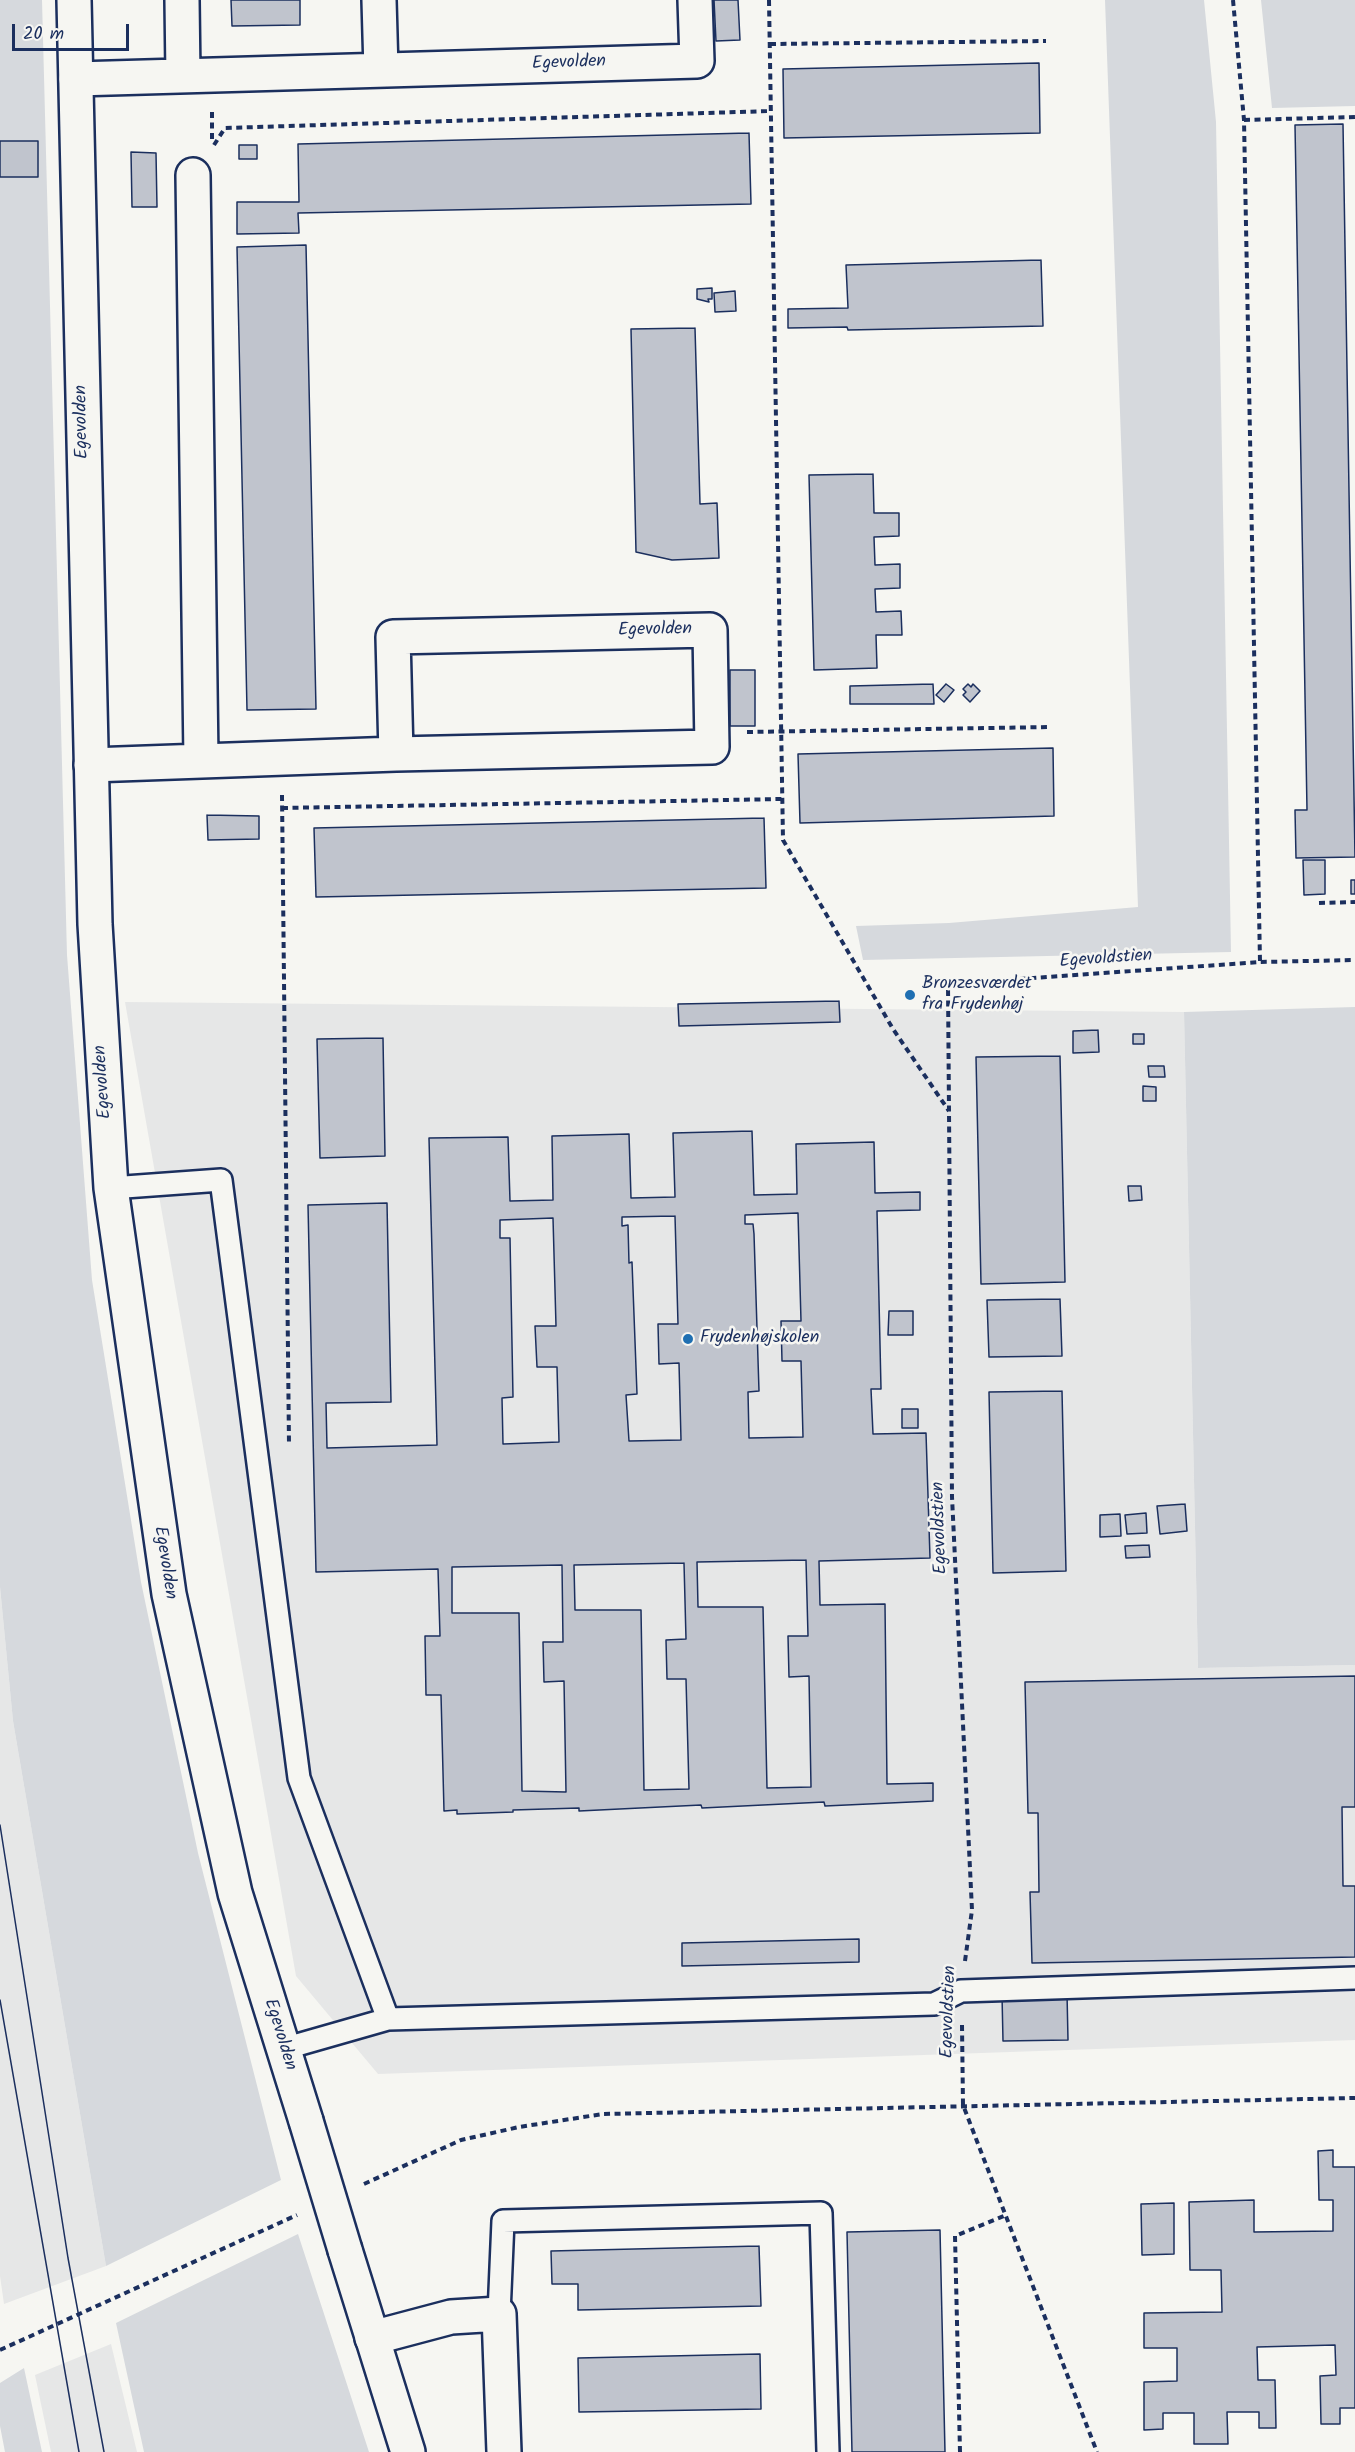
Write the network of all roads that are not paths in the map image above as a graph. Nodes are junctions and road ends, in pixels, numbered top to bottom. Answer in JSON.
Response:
{"nodes":[{"id":1,"x":74,"y":0,"type":"edge"},
{"id":2,"x":182,"y":0,"type":"edge"},
{"id":3,"x":379,"y":0,"type":"edge"},
{"id":4,"x":695,"y":0,"type":"edge"},
{"id":5,"x":381,"y":70,"type":"junction"},
{"id":6,"x":183,"y":76,"type":"junction"},
{"id":7,"x":76,"y":79,"type":"junction"},
{"id":8,"x":193,"y":175,"type":"road end"},
{"id":9,"x":396,"y":754,"type":"junction"},
{"id":10,"x":201,"y":760,"type":"junction"},
{"id":11,"x":91,"y":765,"type":"junction"},
{"id":12,"x":111,"y":1188,"type":"junction"},
{"id":13,"x":1355,"y":1978,"type":"edge"},
{"id":14,"x":388,"y":2019,"type":"junction"},
{"id":15,"x":283,"y":2049,"type":"junction"},
{"id":16,"x":499,"y":2314,"type":"junction"},
{"id":17,"x":372,"y":2338,"type":"junction"},
{"id":18,"x":408,"y":2452,"type":"edge"},
{"id":19,"x":504,"y":2452,"type":"edge"},
{"id":20,"x":828,"y":2452,"type":"edge"}],
"edges":[{"from":1,"to":7,"type":"street","name":"Egevolden"},
{"from":2,"to":6,"type":"street"},
{"from":3,"to":5,"type":"street"},
{"from":4,"to":5,"type":"street","name":"Egevolden"},
{"from":5,"to":6,"type":"street","name":"Egevolden"},
{"from":6,"to":7,"type":"street","name":"Egevolden"},
{"from":7,"to":11,"type":"street","name":"Egevolden"},
{"from":8,"to":10,"type":"street"},
{"from":9,"to":9,"type":"street","name":"Egevolden"},
{"from":9,"to":10,"type":"street","name":"Egevolden"},
{"from":10,"to":11,"type":"street","name":"Egevolden"},
{"from":11,"to":12,"type":"street","name":"Egevolden"},
{"from":12,"to":14,"type":"lane"},
{"from":12,"to":15,"type":"street","name":"Egevolden"},
{"from":13,"to":14,"type":"lane"},
{"from":14,"to":15,"type":"lane"},
{"from":15,"to":17,"type":"street","name":"Egevolden","bridge":true},
{"from":16,"to":17,"type":"street"},
{"from":16,"to":19,"type":"street"},
{"from":16,"to":20,"type":"lane"},
{"from":17,"to":18,"type":"street","name":"Egevolden"}]}
